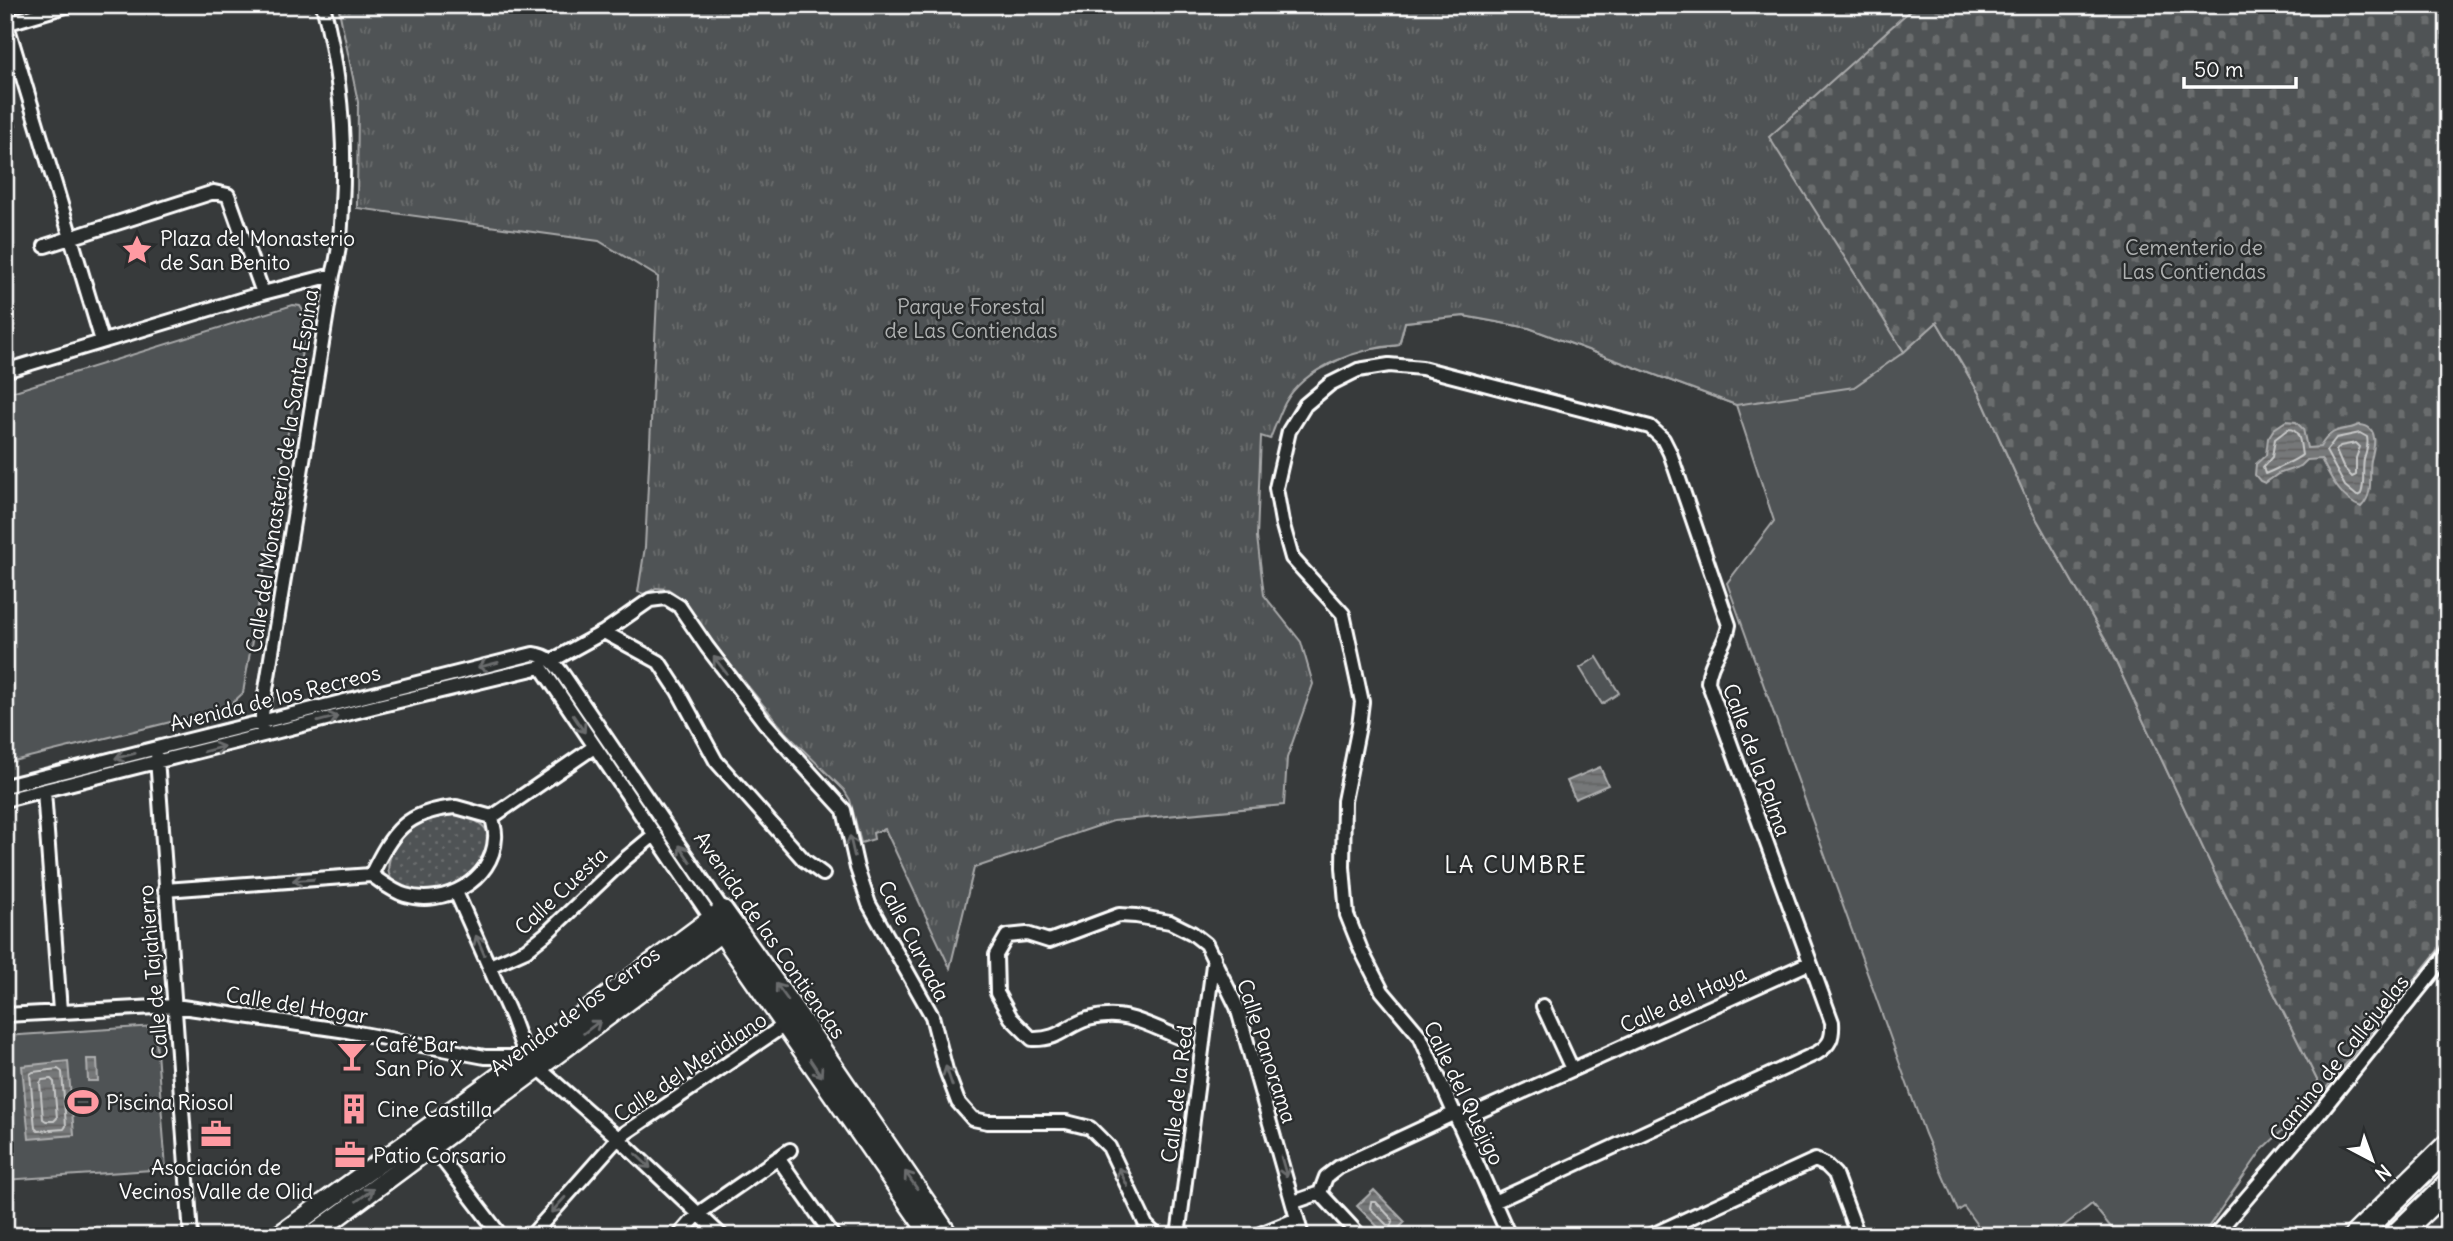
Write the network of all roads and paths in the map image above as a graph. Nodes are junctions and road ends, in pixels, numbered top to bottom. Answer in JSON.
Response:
{"nodes":[{"id":1,"x":69,"y":5,"type":"edge"},
{"id":2,"x":323,"y":5,"type":"edge"},
{"id":3,"x":6,"y":22,"type":"edge"},
{"id":4,"x":71,"y":237,"type":"junction"},
{"id":5,"x":44,"y":246,"type":"dead end"},
{"id":6,"x":333,"y":275,"type":"junction"},
{"id":7,"x":263,"y":293,"type":"junction"},
{"id":8,"x":102,"y":341,"type":"junction"},
{"id":9,"x":5,"y":370,"type":"edge"},
{"id":10,"x":1281,"y":459,"type":"joint"},
{"id":11,"x":604,"y":632,"type":"junction"},
{"id":12,"x":553,"y":660,"type":"junction"},
{"id":13,"x":541,"y":667,"type":"joint"},
{"id":14,"x":262,"y":721,"type":"junction"},
{"id":15,"x":262,"y":736,"type":"junction"},
{"id":16,"x":594,"y":747,"type":"junction"},
{"id":17,"x":157,"y":748,"type":"junction"},
{"id":18,"x":158,"y":763,"type":"junction"},
{"id":19,"x":5,"y":786,"type":"edge"},
{"id":20,"x":44,"y":791,"type":"junction"},
{"id":21,"x":5,"y":800,"type":"edge"},
{"id":22,"x":492,"y":817,"type":"junction"},
{"id":23,"x":654,"y":835,"type":"junction"},
{"id":24,"x":823,"y":874,"type":"dead end"},
{"id":25,"x":371,"y":875,"type":"junction"},
{"id":26,"x":165,"y":890,"type":"junction"},
{"id":27,"x":456,"y":892,"type":"junction"},
{"id":28,"x":722,"y":921,"type":"junction"},
{"id":29,"x":2448,"y":953,"type":"edge"},
{"id":30,"x":1214,"y":957,"type":"junction"},
{"id":31,"x":1810,"y":963,"type":"junction"},
{"id":32,"x":490,"y":966,"type":"junction"},
{"id":33,"x":176,"y":1006,"type":"junction"},
{"id":34,"x":1543,"y":1006,"type":"dead end"},
{"id":35,"x":1237,"y":1007,"type":"junction"},
{"id":36,"x":1208,"y":1008,"type":"junction"},
{"id":37,"x":60,"y":1011,"type":"junction"},
{"id":38,"x":5,"y":1015,"type":"edge"},
{"id":39,"x":786,"y":1024,"type":"junction"},
{"id":40,"x":1178,"y":1037,"type":"dead end"},
{"id":41,"x":545,"y":1042,"type":"junction"},
{"id":42,"x":524,"y":1049,"type":"junction"},
{"id":43,"x":485,"y":1056,"type":"junction"},
{"id":44,"x":1572,"y":1069,"type":"junction"},
{"id":45,"x":492,"y":1080,"type":"junction"},
{"id":46,"x":1455,"y":1113,"type":"junction"},
{"id":47,"x":618,"y":1138,"type":"junction"},
{"id":48,"x":432,"y":1146,"type":"junction"},
{"id":49,"x":2448,"y":1146,"type":"edge"},
{"id":50,"x":790,"y":1150,"type":"dead end"},
{"id":51,"x":778,"y":1158,"type":"junction"},
{"id":52,"x":2448,"y":1186,"type":"edge"},
{"id":53,"x":1320,"y":1193,"type":"junction"},
{"id":54,"x":1294,"y":1202,"type":"junction"},
{"id":55,"x":1494,"y":1202,"type":"junction"},
{"id":56,"x":699,"y":1213,"type":"junction"},
{"id":57,"x":1297,"y":1219,"type":"junction"},
{"id":58,"x":191,"y":1236,"type":"edge"},
{"id":59,"x":278,"y":1236,"type":"edge"},
{"id":60,"x":310,"y":1236,"type":"edge"},
{"id":61,"x":501,"y":1236,"type":"edge"},
{"id":62,"x":531,"y":1236,"type":"edge"},
{"id":63,"x":678,"y":1236,"type":"edge"},
{"id":64,"x":722,"y":1236,"type":"edge"},
{"id":65,"x":833,"y":1236,"type":"edge"},
{"id":66,"x":931,"y":1236,"type":"edge"},
{"id":67,"x":949,"y":1236,"type":"edge"},
{"id":68,"x":1157,"y":1236,"type":"edge"},
{"id":69,"x":1178,"y":1236,"type":"edge"},
{"id":70,"x":1255,"y":1236,"type":"edge"},
{"id":71,"x":1301,"y":1236,"type":"edge"},
{"id":72,"x":1360,"y":1236,"type":"edge"},
{"id":73,"x":1509,"y":1236,"type":"edge"},
{"id":74,"x":1650,"y":1236,"type":"edge"},
{"id":75,"x":1858,"y":1236,"type":"edge"},
{"id":76,"x":2214,"y":1236,"type":"edge"},
{"id":77,"x":2357,"y":1236,"type":"edge"},
{"id":78,"x":2396,"y":1236,"type":"edge"}],
"edges":[{"from":1,"to":3,"type":"street"},
{"from":2,"to":6,"type":"street","name":"Calle del Monasterio de la Santa Espina"},
{"from":3,"to":4,"type":"street"},
{"from":4,"to":5,"type":"street"},
{"from":4,"to":7,"type":"street"},
{"from":4,"to":8,"type":"street"},
{"from":6,"to":7,"type":"street"},
{"from":6,"to":14,"type":"street","name":"Calle del Monasterio de la Santa Espina"},
{"from":7,"to":8,"type":"street"},
{"from":8,"to":9,"type":"street"},
{"from":10,"to":31,"type":"street","name":"Calle de la Palma"},
{"from":10,"to":46,"type":"street","name":"Calle del Quejigo"},
{"from":11,"to":12,"type":"street","name":"Calle Curvada"},
{"from":11,"to":24,"type":"street"},
{"from":68,"to":11,"type":"street","name":"Calle Curvada","one_way":true},
{"from":12,"to":14,"type":"street","name":"Avenida de los Recreos","one_way":true},
{"from":28,"to":12,"type":"street","name":"Avenida de las Contiendas","one_way":true},
{"from":15,"to":13,"type":"street","name":"Avenida de los Recreos","one_way":true},
{"from":13,"to":16,"type":"street","name":"Avenida de las Contiendas","one_way":true},
{"from":14,"to":15,"type":"street","name":"Calle del Monasterio de la Santa Espina"},
{"from":14,"to":17,"type":"street","name":"Avenida de los Recreos"},
{"from":18,"to":15,"type":"street","name":"Avenida de los Recreos","one_way":true},
{"from":16,"to":22,"type":"street"},
{"from":16,"to":23,"type":"street","name":"Avenida de las Contiendas"},
{"from":17,"to":18,"type":"street","name":"Calle de Tajahierro"},
{"from":17,"to":19,"type":"street","name":"Avenida de los Recreos","one_way":true},
{"from":18,"to":20,"type":"street","name":"Avenida de los Recreos"},
{"from":18,"to":26,"type":"street","name":"Calle de Tajahierro"},
{"from":20,"to":21,"type":"street","name":"Avenida de los Recreos"},
{"from":20,"to":37,"type":"street"},
{"from":22,"to":25,"type":"street"},
{"from":22,"to":27,"type":"street"},
{"from":23,"to":28,"type":"street","name":"Avenida de las Contiendas"},
{"from":23,"to":32,"type":"street","name":"Calle Cuesta"},
{"from":25,"to":26,"type":"street","one_way":true},
{"from":25,"to":27,"type":"street"},
{"from":26,"to":33,"type":"street","name":"Calle de Tajahierro"},
{"from":32,"to":27,"type":"street","one_way":true},
{"from":28,"to":39,"type":"street","name":"Avenida de las Contiendas"},
{"from":28,"to":41,"type":"street","name":"Avenida de los Cerros"},
{"from":42,"to":28,"type":"street","name":"Avenida de los Cerros","one_way":true},
{"from":67,"to":28,"type":"street","name":"Avenida de las Contiendas","one_way":true},
{"from":29,"to":76,"type":"street","name":"Camino de Callejuelas"},
{"from":30,"to":35,"type":"street","name":"Calle Panorama"},
{"from":30,"to":36,"type":"street","name":"Calle de la Red"},
{"from":30,"to":40,"type":"street","name":"Calle Panorama"},
{"from":31,"to":44,"type":"street","name":"Calle del Haya"},
{"from":31,"to":55,"type":"street","name":"Calle de la Palma"},
{"from":32,"to":42,"type":"street"},
{"from":33,"to":37,"type":"street","name":"Calle del Hogar"},
{"from":33,"to":43,"type":"street","name":"Calle del Hogar"},
{"from":33,"to":58,"type":"street","name":"Calle de Tajahierro"},
{"from":34,"to":44,"type":"street"},
{"from":35,"to":36,"type":"street"},
{"from":35,"to":54,"type":"street","name":"Calle Panorama","one_way":true},
{"from":36,"to":69,"type":"street","name":"Calle de la Red"},
{"from":37,"to":38,"type":"street","name":"Calle del Hogar"},
{"from":39,"to":47,"type":"street","name":"Calle del Meridiano"},
{"from":39,"to":66,"type":"street","name":"Avenida de las Contiendas","one_way":true},
{"from":41,"to":42,"type":"street","name":"Avenida de los Cerros"},
{"from":41,"to":42,"type":"street"},
{"from":42,"to":43,"type":"street","name":"Calle del Hogar"},
{"from":42,"to":45,"type":"street","name":"Avenida de los Cerros"},
{"from":42,"to":47,"type":"street"},
{"from":42,"to":48,"type":"street","name":"Avenida de los Cerros"},
{"from":43,"to":45,"type":"street","name":"Avenida de los Cerros"},
{"from":44,"to":46,"type":"street","name":"Calle del Haya"},
{"from":45,"to":59,"type":"street","name":"Avenida de los Cerros"},
{"from":46,"to":53,"type":"street","name":"Calle del Haya"},
{"from":46,"to":55,"type":"street","name":"Calle del Quejigo"},
{"from":47,"to":56,"type":"street","one_way":true},
{"from":47,"to":62,"type":"street","name":"Calle del Meridiano","one_way":true},
{"from":60,"to":48,"type":"street","name":"Avenida de los Cerros","one_way":true},
{"from":48,"to":61,"type":"street"},
{"from":49,"to":77,"type":"highway"},
{"from":50,"to":51,"type":"street"},
{"from":51,"to":56,"type":"street"},
{"from":51,"to":65,"type":"street"},
{"from":52,"to":78,"type":"highway"},
{"from":53,"to":54,"type":"street"},
{"from":53,"to":72,"type":"street"},
{"from":54,"to":57,"type":"street","name":"Calle Panorama"},
{"from":55,"to":73,"type":"street","name":"Calle del Quejigo"},
{"from":56,"to":63,"type":"street"},
{"from":56,"to":64,"type":"street"},
{"from":57,"to":70,"type":"street"},
{"from":57,"to":71,"type":"street","name":"Calle Panorama"},
{"from":74,"to":75,"type":"street"}]}
